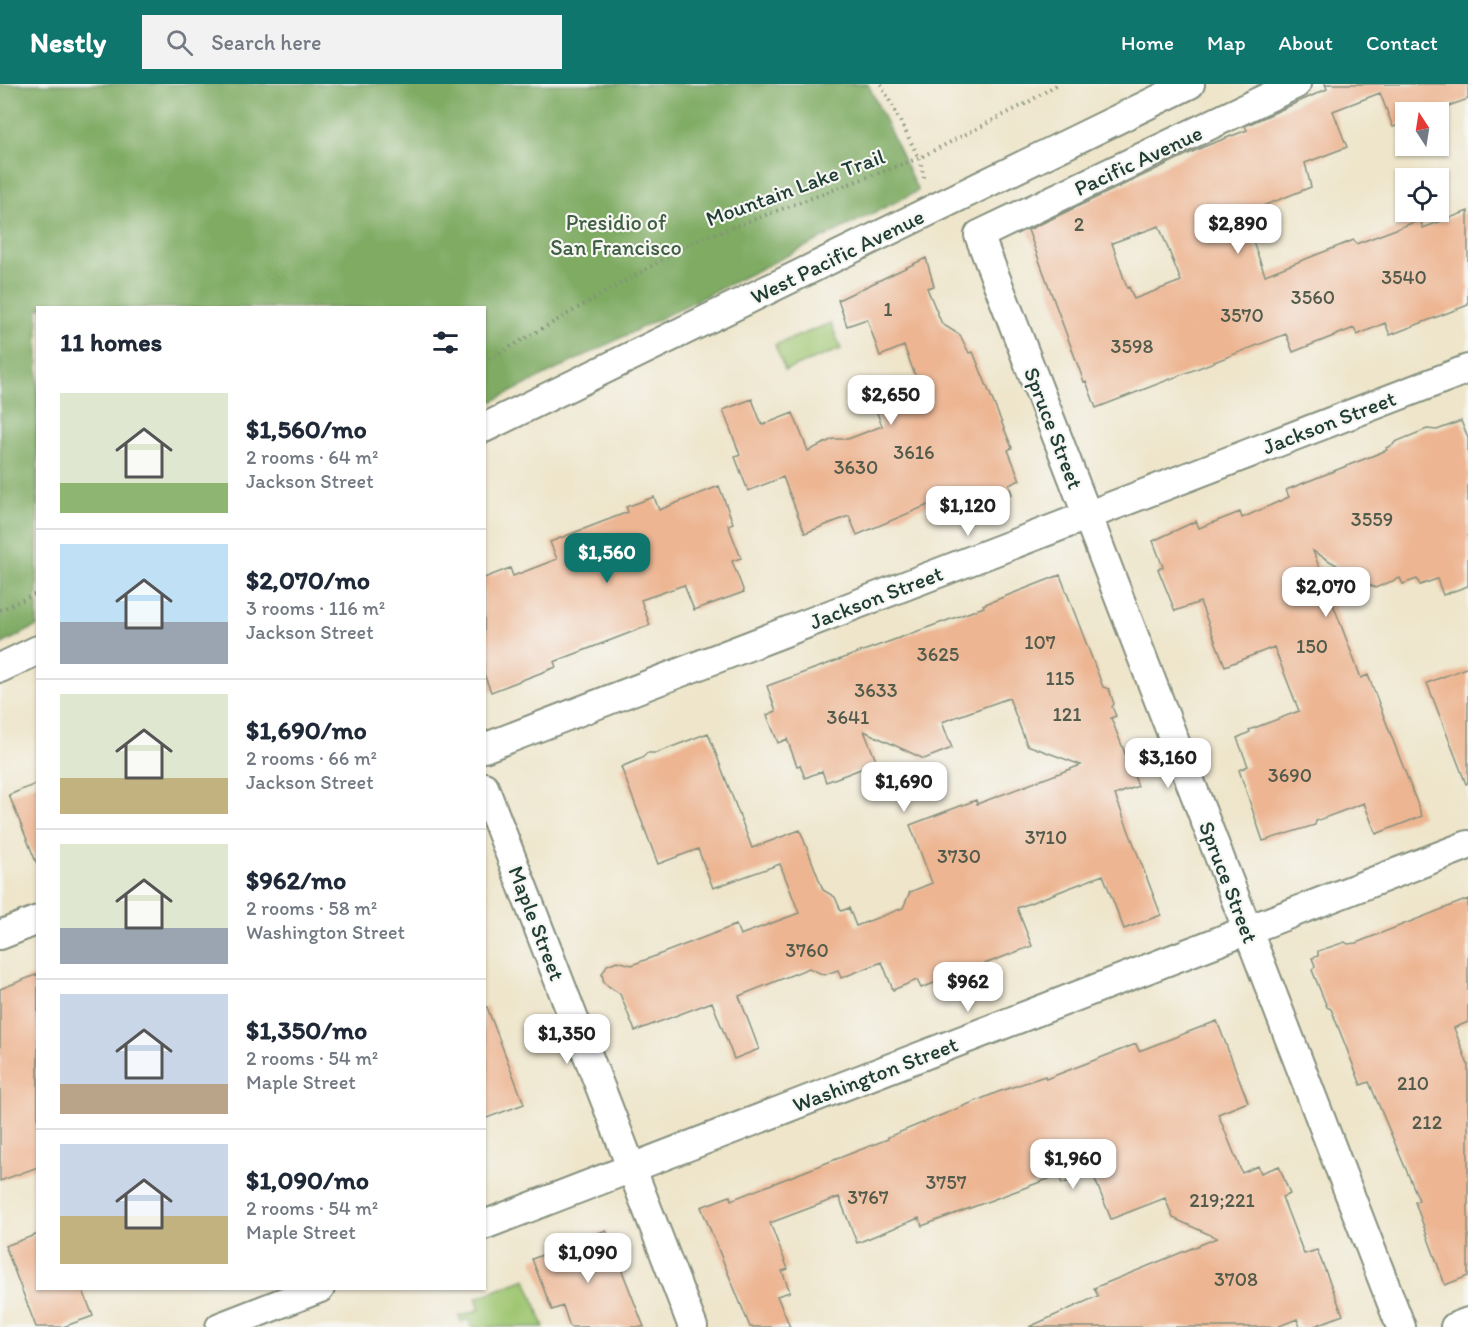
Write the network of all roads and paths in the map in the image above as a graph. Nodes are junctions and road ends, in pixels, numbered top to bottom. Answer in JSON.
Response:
{"nodes":[{"id":1,"x":881,"y":84,"type":"edge"},
{"id":2,"x":1058,"y":84,"type":"edge"},
{"id":3,"x":1190,"y":84,"type":"edge"},
{"id":4,"x":1296,"y":84,"type":"edge"},
{"id":5,"x":919,"y":158,"type":"junction"},
{"id":6,"x":927,"y":187,"type":"dead end"},
{"id":7,"x":979,"y":235,"type":"joint"},
{"id":8,"x":486,"y":361,"type":"edge"},
{"id":9,"x":1468,"y":369,"type":"edge"},
{"id":10,"x":486,"y":427,"type":"edge"},
{"id":11,"x":1087,"y":516,"type":"junction"},
{"id":12,"x":36,"y":594,"type":"edge"},
{"id":13,"x":0,"y":610,"type":"edge"},
{"id":14,"x":36,"y":651,"type":"edge"},
{"id":15,"x":0,"y":668,"type":"edge"},
{"id":16,"x":486,"y":747,"type":"edge"},
{"id":17,"x":486,"y":792,"type":"edge"},
{"id":18,"x":1468,"y":845,"type":"edge"},
{"id":19,"x":36,"y":921,"type":"edge"},
{"id":20,"x":1247,"y":930,"type":"junction"},
{"id":21,"x":0,"y":935,"type":"edge"},
{"id":22,"x":631,"y":1168,"type":"junction"},
{"id":23,"x":486,"y":1224,"type":"edge"},
{"id":24,"x":315,"y":1290,"type":"edge"},
{"id":25,"x":1468,"y":1322,"type":"edge"},
{"id":26,"x":220,"y":1327,"type":"edge"},
{"id":27,"x":693,"y":1327,"type":"edge"},
{"id":28,"x":1401,"y":1327,"type":"edge"},
{"id":29,"x":1455,"y":1327,"type":"edge"}],
"edges":[{"from":1,"to":5,"type":"path"},
{"from":2,"to":5,"type":"path","name":"Mountain Lake Trail"},
{"from":3,"to":10,"type":"street","name":"West Pacific Avenue"},
{"from":4,"to":7,"type":"street","name":"Pacific Avenue"},
{"from":5,"to":6,"type":"path"},
{"from":5,"to":8,"type":"path","name":"Mountain Lake Trail"},
{"from":7,"to":11,"type":"street","name":"Spruce Street"},
{"from":9,"to":11,"type":"street","name":"Jackson Street"},
{"from":11,"to":16,"type":"street","name":"Jackson Street"},
{"from":11,"to":20,"type":"street","name":"Spruce Street"},
{"from":12,"to":13,"type":"path"},
{"from":14,"to":15,"type":"street"},
{"from":17,"to":22,"type":"street","name":"Maple Street"},
{"from":18,"to":20,"type":"street","name":"Washington Street"},
{"from":19,"to":21,"type":"street"},
{"from":20,"to":22,"type":"street","name":"Washington Street"},
{"from":20,"to":28,"type":"street","name":"Spruce Street"},
{"from":22,"to":23,"type":"street","name":"Washington Street"},
{"from":22,"to":27,"type":"street","name":"Maple Street"},
{"from":24,"to":26,"type":"street"},
{"from":25,"to":29,"type":"street"}]}
